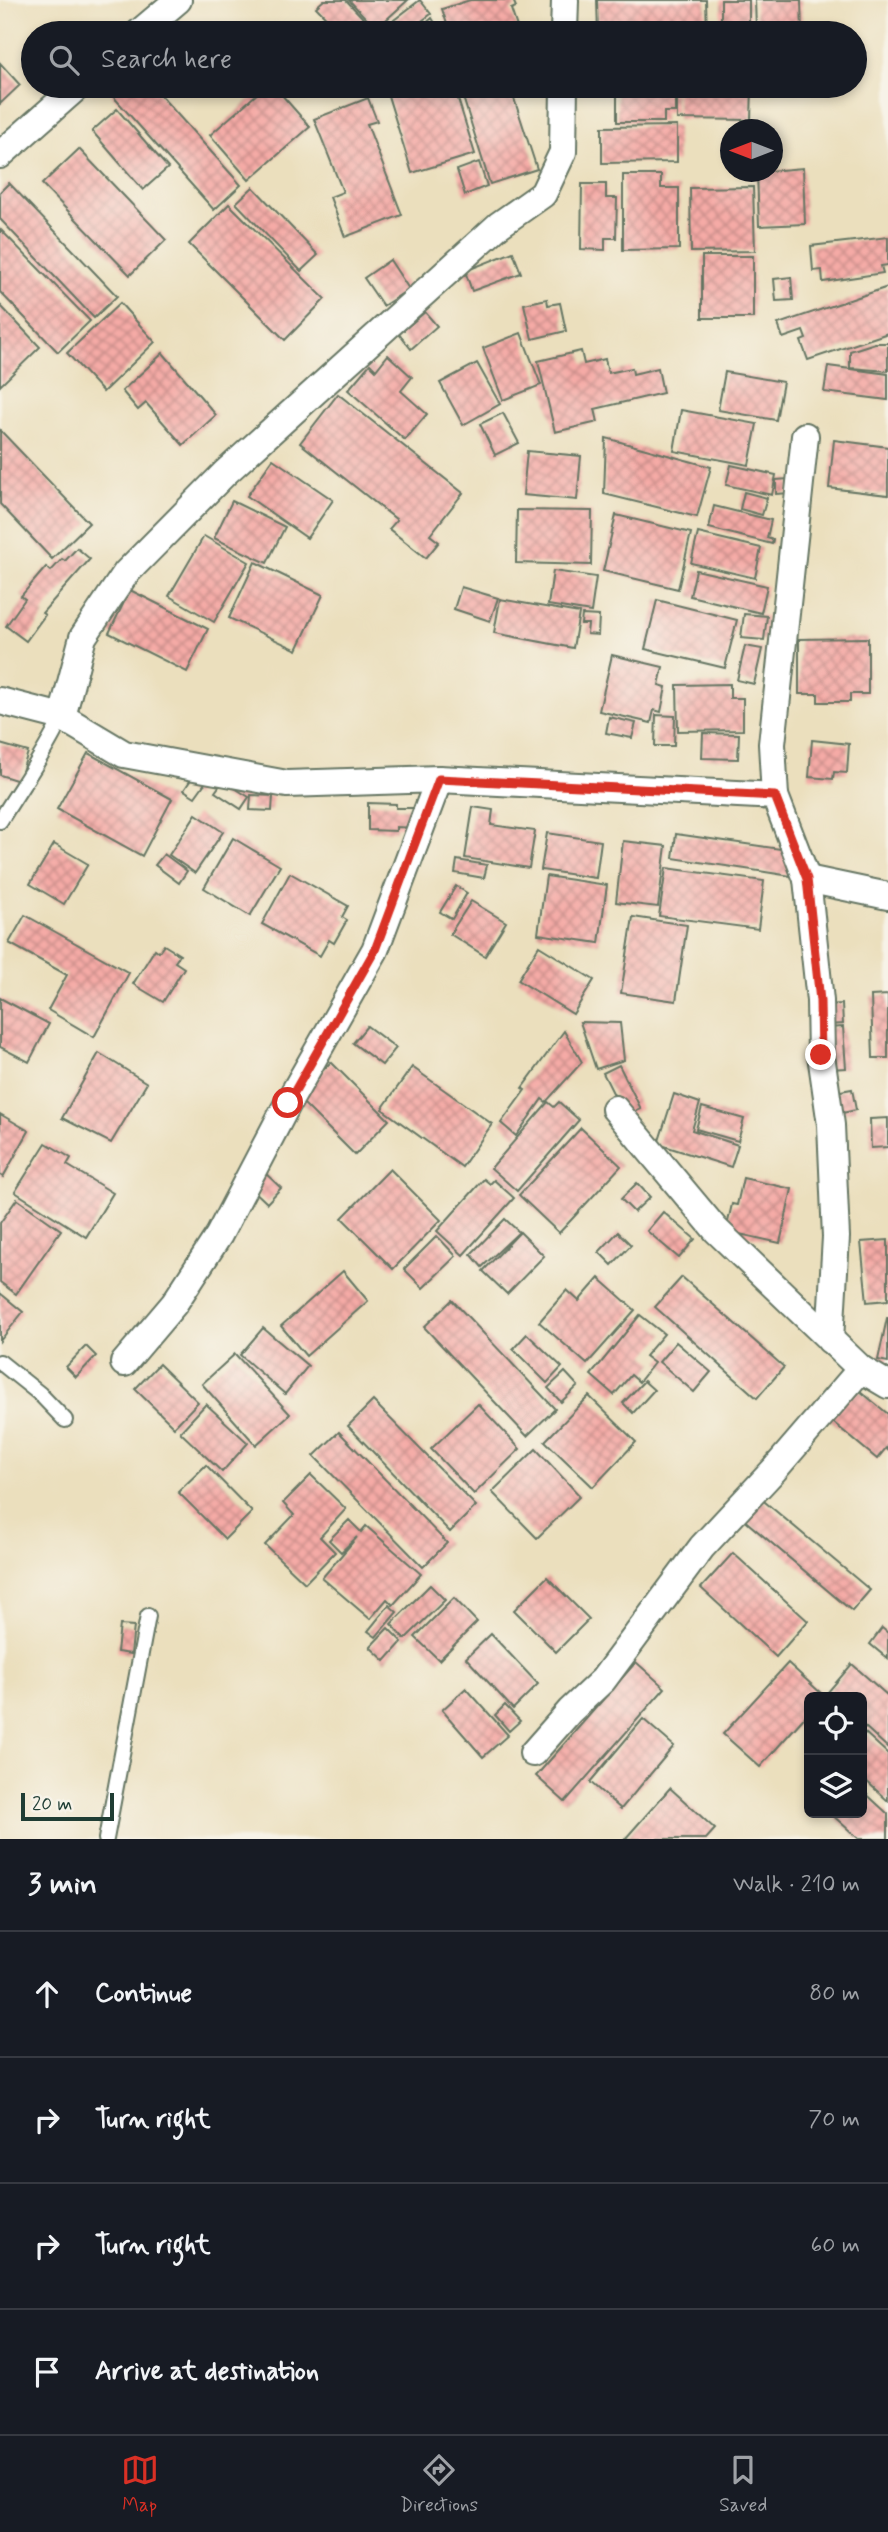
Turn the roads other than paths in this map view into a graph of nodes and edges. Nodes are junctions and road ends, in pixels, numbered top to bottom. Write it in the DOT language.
graph roads {
  1 [pos="178,0"];
  2 [pos="565,0"];
  3 [pos="153,21"];
  4 [pos="565,21"];
  5 [pos="64,98"];
  6 [pos="564,98"];
  7 [pos="0,155"];
  8 [pos="805,436"];
  9 [pos="0,701"];
  10 [pos="62,717"];
  11 [pos="439,779"];
  12 [pos="775,796"];
  13 [pos="0,821"];
  14 [pos="807,879"];
  15 [pos="888,896"];
  16 [pos="615,1109"];
  17 [pos="830,1340"];
  18 [pos="0,1362"];
  19 [pos="124,1363"];
  20 [pos="861,1369"];
  21 [pos="888,1385"];
  22 [pos="65,1420"];
  23 [pos="148,1616"];
  24 [pos="533,1753"];
  25 [pos="106,1839"];
  1 -- 3 [label="street"];
  2 -- 4 [label="street"];
  5 -- 7 [label="street"];
  6 -- 10 [label="street"];
  8 -- 12 [label="street"];
  9 -- 10 [label="street"];
  10 -- 11 [label="street"];
  10 -- 13 [label="lane"];
  11 -- 12 [label="street"];
  11 -- 19 [label="street"];
  12 -- 14 [label="street"];
  14 -- 15 [label="street"];
  14 -- 17 [label="street"];
  16 -- 17 [label="street"];
  17 -- 20 [label="street"];
  18 -- 22 [label="lane"];
  20 -- 21 [label="street"];
  20 -- 24 [label="street"];
  23 -- 25 [label="lane"];
}
